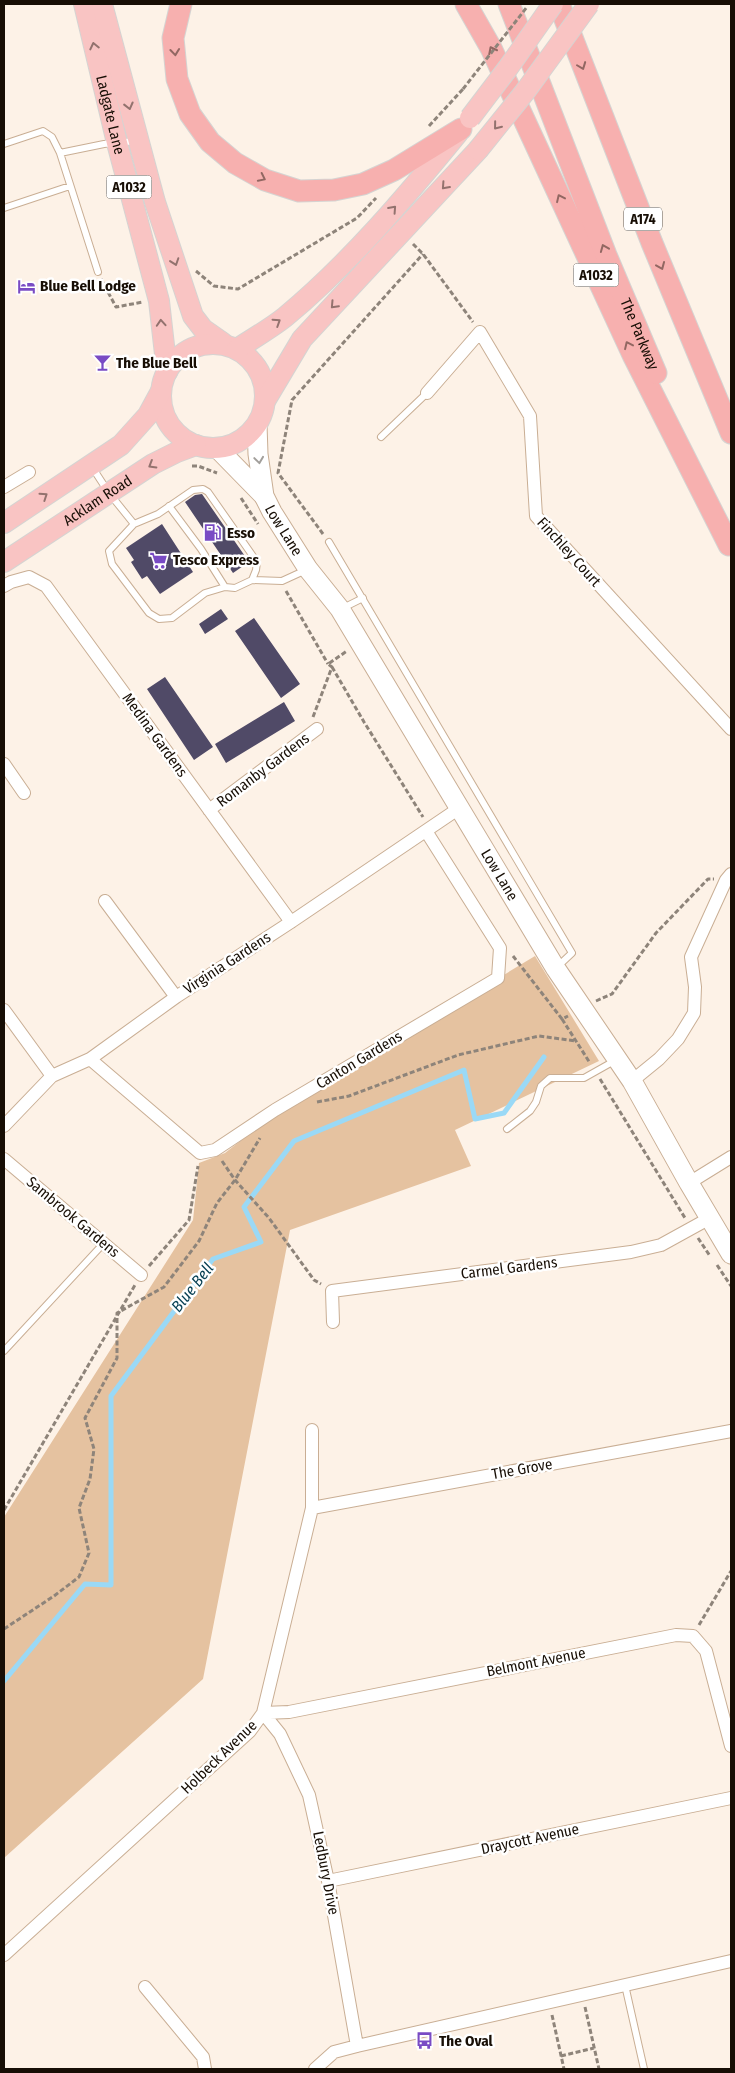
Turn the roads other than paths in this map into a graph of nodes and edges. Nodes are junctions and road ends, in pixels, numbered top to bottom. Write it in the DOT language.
graph roads {
  1 [pos="84,4"];
  2 [pos="102,4"];
  3 [pos="180,4"];
  4 [pos="466,4"];
  5 [pos="509,4"];
  6 [pos="553,4"];
  7 [pos="558,4"];
  8 [pos="589,4"];
  9 [pos="465,124"];
  10 [pos="137,141"];
  11 [pos="117,142"];
  12 [pos="4,144"];
  13 [pos="60,154"];
  14 [pos="70,186"];
  15 [pos="4,208"];
  16 [pos="98,272"];
  17 [pos="230,346"];
  18 [pos="166,372"];
  19 [pos="161,391"];
  20 [pos="426,393"];
  21 [pos="265,401"];
  22 [pos="257,424"];
  23 [pos="731,433"];
  24 [pos="381,437"];
  25 [pos="196,445"];
  26 [pos="217,448"];
  27 [pos="90,465"];
  28 [pos="29,472"];
  29 [pos="6,482"];
  30 [pos="108,493"];
  31 [pos="264,496"];
  32 [pos="169,506"];
  33 [pos="4,523"];
  34 [pos="134,524"];
  35 [pos="329,542"];
  36 [pos="730,548"];
  37 [pos="4,562"];
  38 [pos="308,569"];
  39 [pos="252,580"];
  40 [pos="4,586"];
  41 [pos="225,587"];
  42 [pos="363,598"];
  43 [pos="340,609"];
  44 [pos="317,729"];
  45 [pos="731,729"];
  46 [pos="4,764"];
  47 [pos="24,793"];
  48 [pos="458,809"];
  49 [pos="209,810"];
  50 [pos="428,829"];
  51 [pos="729,877"];
  52 [pos="105,901"];
  53 [pos="292,922"];
  54 [pos="556,969"];
  55 [pos="176,997"];
  56 [pos="4,1010"];
  57 [pos="90,1058"];
  58 [pos="617,1059"];
  59 [pos="52,1076"];
  60 [pos="632,1081"];
  61 [pos="4,1126"];
  62 [pos="507,1129"];
  63 [pos="731,1157"];
  64 [pos="4,1159"];
  65 [pos="689,1183"];
  66 [pos="710,1218"];
  67 [pos="104,1243"];
  68 [pos="724,1259"];
  69 [pos="141,1274"];
  70 [pos="333,1322"];
  71 [pos="4,1351"];
  72 [pos="312,1430"];
  73 [pos="731,1431"];
  74 [pos="312,1508"];
  75 [pos="263,1713"];
  76 [pos="731,1746"];
  77 [pos="731,1798"];
  78 [pos="328,1881"];
  79 [pos="4,1955"];
  80 [pos="731,1961"];
  81 [pos="624,1985"];
  82 [pos="145,1987"];
  83 [pos="357,2046"];
  84 [pos="205,2069"];
  85 [pos="315,2069"];
  86 [pos="644,2069"];
  11 -- 1 [label="main road, Ladgate Lane / A1032, one-way"];
  2 -- 10 [label="main road, Ladgate Lane / A1032, one-way"];
  3 -- 9 [label="highway, A1032, one-way"];
  36 -- 4 [label="highway, A1032, one-way"];
  36 -- 5 [label="highway, The Parkway, one-way"];
  6 -- 9 [label="main road, A1032, bridge"];
  7 -- 23 [label="highway, A174, one-way"];
  8 -- 21 [label="main road, A1032, one-way, bridge"];
  17 -- 9 [label="main road, A1032, one-way"];
  10 -- 11 [label="lane"];
  10 -- 17 [label="main road, Ladgate Lane / A1032, one-way"];
  11 -- 13 [label="lane"];
  18 -- 11 [label="main road, Ladgate Lane / A1032, one-way"];
  12 -- 13 [label="lane"];
  13 -- 14 [label="lane"];
  14 -- 15 [label="lane"];
  14 -- 16 [label="lane"];
  17 -- 18 [label="main road, A1032"];
  17 -- 21 [label="main road, A1032"];
  18 -- 19 [label="main road, A1032"];
  19 -- 25 [label="main road, A1032"];
  19 -- 27 [label="main road, A1032"];
  20 -- 24 [label="lane"];
  20 -- 45 [label="street, Finchley Court"];
  21 -- 22 [label="main road, A1032"];
  22 -- 26 [label="main road, A1032"];
  22 -- 31 [label="main road, Low Lane, one-way"];
  25 -- 26 [label="main road, A1032"];
  25 -- 30 [label="main road, Acklam Road / A1032, one-way"];
  26 -- 31 [label="main road, Low Lane"];
  27 -- 30 [label="lane"];
  33 -- 27 [label="main road, A1032, one-way"];
  28 -- 29 [label="street"];
  30 -- 34 [label="lane"];
  30 -- 37 [label="main road, Acklam Road / A1032"];
  31 -- 38 [label="main road, Low Lane"];
  32 -- 34 [label="lane"];
  32 -- 39 [label="lane"];
  32 -- 41 [label="lane"];
  34 -- 41 [label="lane"];
  35 -- 42 [label="lane"];
  38 -- 39 [label="lane"];
  38 -- 43 [label="main road, Low Lane"];
  39 -- 41 [label="lane"];
  40 -- 49 [label="street, Medina Gardens"];
  42 -- 43 [label="lane"];
  42 -- 54 [label="lane"];
  43 -- 48 [label="main road, Low Lane"];
  44 -- 49 [label="street, Romanby Gardens"];
  46 -- 47 [label="street"];
  48 -- 50 [label="street, Virginia Gardens"];
  48 -- 54 [label="main road, Low Lane"];
  49 -- 53 [label="street, Medina Gardens"];
  50 -- 53 [label="street, Virginia Gardens"];
  50 -- 57 [label="street, Canton Gardens"];
  51 -- 60 [label="street"];
  52 -- 55 [label="street"];
  53 -- 55 [label="street, Virginia Gardens"];
  54 -- 58 [label="main road, Low Lane"];
  55 -- 57 [label="street, Virginia Gardens"];
  56 -- 59 [label="street"];
  57 -- 59 [label="street, Virginia Gardens"];
  58 -- 60 [label="main road, Low Lane"];
  58 -- 62 [label="lane"];
  59 -- 61 [label="street, Virginia Gardens"];
  60 -- 65 [label="main road, Low Lane"];
  63 -- 65 [label="street"];
  64 -- 67 [label="street, Sambrook Gardens"];
  65 -- 66 [label="main road, Low Lane"];
  66 -- 68 [label="main road, Low Lane"];
  66 -- 70 [label="street, Carmel Gardens"];
  67 -- 69 [label="street, Sambrook Gardens"];
  67 -- 71 [label="lane"];
  72 -- 74 [label="street, Holbeck Avenue"];
  73 -- 74 [label="street, The Grove"];
  74 -- 75 [label="street, Holbeck Avenue"];
  75 -- 76 [label="street, Belmont Avenue"];
  75 -- 78 [label="street, Ledbury Drive"];
  75 -- 79 [label="street, Holbeck Avenue"];
  77 -- 78 [label="street, Draycott Avenue"];
  78 -- 83 [label="street, Ledbury Drive"];
  80 -- 81 [label="street"];
  81 -- 83 [label="street"];
  81 -- 86 [label="lane"];
  82 -- 84 [label="street"];
  83 -- 85 [label="street"];
}
